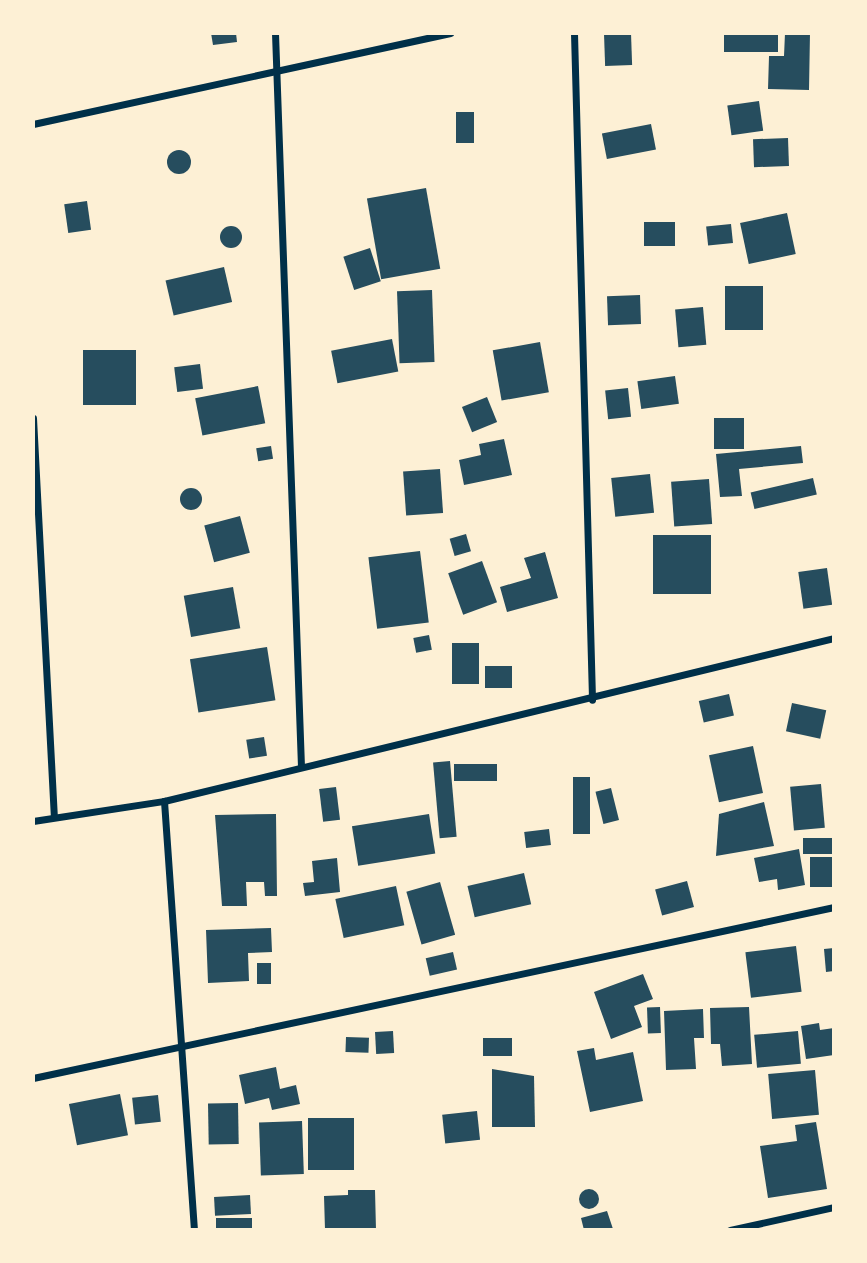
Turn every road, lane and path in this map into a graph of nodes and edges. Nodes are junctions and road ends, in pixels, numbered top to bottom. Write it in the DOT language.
graph roads {
  1 [pos="275,33"];
  2 [pos="450,33"];
  3 [pos="574,33"];
  4 [pos="277,69"];
  5 [pos="33,124"];
  6 [pos="33,418"];
  7 [pos="834,638"];
  8 [pos="592,700"];
  9 [pos="302,767"];
  10 [pos="164,801"];
  11 [pos="54,816"];
  12 [pos="33,821"];
  13 [pos="834,908"];
  14 [pos="184,1048"];
  15 [pos="33,1078"];
  16 [pos="834,1207"];
  17 [pos="194,1230"];
  18 [pos="730,1230"];
  1 -- 4 [label="street"];
  2 -- 4 [label="street"];
  3 -- 8 [label="street"];
  4 -- 5 [label="street"];
  4 -- 9 [label="street"];
  6 -- 11 [label="street"];
  7 -- 8 [label="street"];
  8 -- 9 [label="street"];
  9 -- 10 [label="street"];
  10 -- 11 [label="street"];
  10 -- 14 [label="street"];
  11 -- 12 [label="street"];
  13 -- 14 [label="street"];
  14 -- 15 [label="street"];
  14 -- 17 [label="street"];
  16 -- 18 [label="street"];
}
